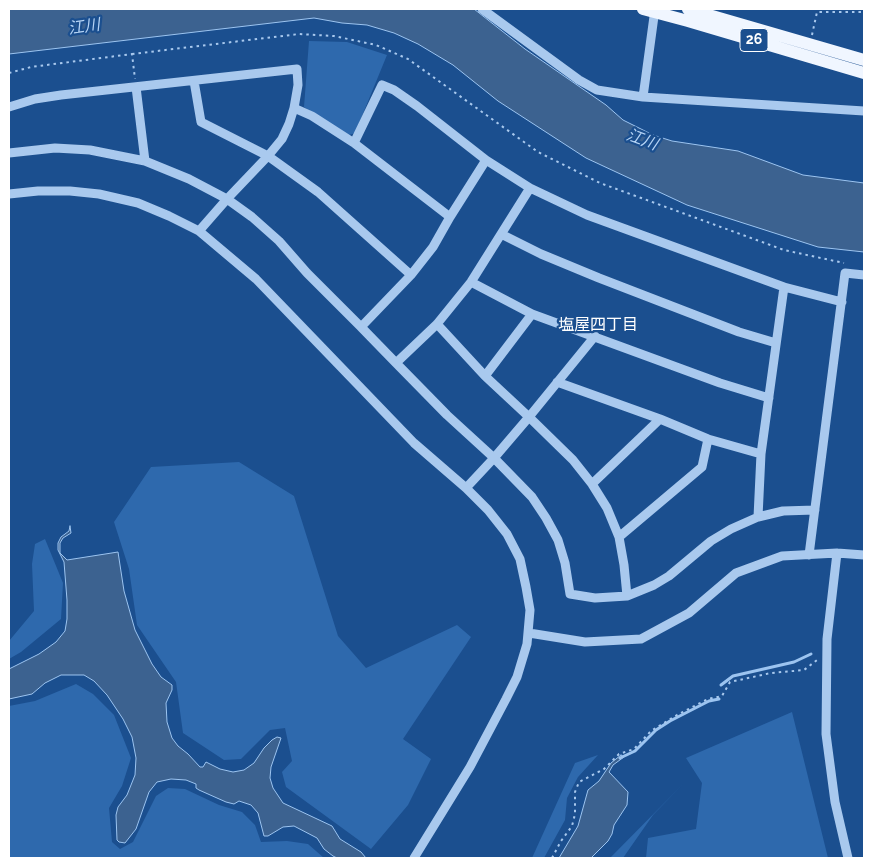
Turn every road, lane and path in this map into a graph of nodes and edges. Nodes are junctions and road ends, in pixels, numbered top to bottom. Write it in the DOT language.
graph roads {
  1 [pos="482,9"];
  2 [pos="688,9"];
  3 [pos="651,10"];
  4 [pos="864,12"];
  5 [pos="810,44"];
  6 [pos="132,54"];
  7 [pos="864,60"];
  8 [pos="864,72"];
  9 [pos="9,73"];
  10 [pos="194,81"];
  11 [pos="136,87"];
  12 [pos="643,96"];
  13 [pos="9,107"];
  14 [pos="294,108"];
  15 [pos="864,111"];
  16 [pos="354,143"];
  17 [pos="9,153"];
  18 [pos="268,156"];
  19 [pos="486,160"];
  20 [pos="145,161"];
  21 [pos="530,188"];
  22 [pos="9,194"];
  23 [pos="227,199"];
  24 [pos="450,217"];
  25 [pos="199,231"];
  26 [pos="500,234"];
  27 [pos="851,264"];
  28 [pos="411,275"];
  29 [pos="864,275"];
  30 [pos="471,282"];
  31 [pos="784,287"];
  32 [pos="842,302"];
  33 [pos="532,314"];
  34 [pos="438,324"];
  35 [pos="361,327"];
  36 [pos="595,336"];
  37 [pos="776,343"];
  38 [pos="396,363"];
  39 [pos="485,376"];
  40 [pos="558,382"];
  41 [pos="769,398"];
  42 [pos="529,417"];
  43 [pos="660,419"];
  44 [pos="708,438"];
  45 [pos="761,454"];
  46 [pos="494,458"];
  47 [pos="592,484"];
  48 [pos="466,488"];
  49 [pos="815,510"];
  50 [pos="758,517"];
  51 [pos="619,537"];
  52 [pos="837,554"];
  53 [pos="809,555"];
  54 [pos="864,555"];
  55 [pos="626,596"];
  56 [pos="529,633"];
  57 [pos="826,653"];
  58 [pos="414,858"];
  59 [pos="552,858"];
  60 [pos="848,858"];
  1 -- 12 [label="street"];
  2 -- 5 [label="main road, 26"];
  3 -- 8 [label="main road, 26"];
  3 -- 12 [label="street"];
  4 -- 5 [label="path"];
  5 -- 7 [label="main road, 26"];
  6 -- 9 [label="path"];
  6 -- 11 [label="path"];
  6 -- 27 [label="path"];
  10 -- 11 [label="street"];
  10 -- 14 [label="street"];
  10 -- 18 [label="street"];
  11 -- 13 [label="street"];
  11 -- 20 [label="street"];
  12 -- 15 [label="street"];
  14 -- 16 [label="street"];
  14 -- 18 [label="street"];
  16 -- 19 [label="street"];
  16 -- 24 [label="street"];
  17 -- 20 [label="street"];
  18 -- 23 [label="street"];
  18 -- 28 [label="street"];
  19 -- 21 [label="street"];
  19 -- 24 [label="street"];
  20 -- 23 [label="street"];
  21 -- 26 [label="street"];
  21 -- 31 [label="street"];
  22 -- 25 [label="street"];
  23 -- 25 [label="street"];
  23 -- 35 [label="street"];
  24 -- 28 [label="street"];
  25 -- 48 [label="street"];
  26 -- 30 [label="street"];
  26 -- 37 [label="street"];
  28 -- 35 [label="street"];
  29 -- 32 [label="street"];
  30 -- 33 [label="street"];
  30 -- 34 [label="street"];
  31 -- 32 [label="street"];
  31 -- 37 [label="street"];
  32 -- 49 [label="street"];
  33 -- 36 [label="street"];
  33 -- 39 [label="street"];
  34 -- 38 [label="street"];
  34 -- 39 [label="street"];
  35 -- 38 [label="street"];
  36 -- 40 [label="street"];
  36 -- 41 [label="street"];
  37 -- 41 [label="street"];
  38 -- 46 [label="street"];
  39 -- 42 [label="street"];
  40 -- 42 [label="street"];
  40 -- 43 [label="street"];
  41 -- 45 [label="street"];
  42 -- 46 [label="street"];
  42 -- 47 [label="street"];
  43 -- 44 [label="street"];
  43 -- 47 [label="street"];
  44 -- 45 [label="street"];
  44 -- 51 [label="street"];
  45 -- 50 [label="street"];
  46 -- 48 [label="street"];
  46 -- 55 [label="street"];
  47 -- 51 [label="street"];
  48 -- 56 [label="street"];
  49 -- 50 [label="street"];
  49 -- 53 [label="street"];
  50 -- 55 [label="street"];
  51 -- 55 [label="street"];
  52 -- 53 [label="street"];
  52 -- 54 [label="street"];
  52 -- 57 [label="street"];
  53 -- 56 [label="street"];
  56 -- 58 [label="street"];
  57 -- 59 [label="path"];
  57 -- 60 [label="street"];
}
